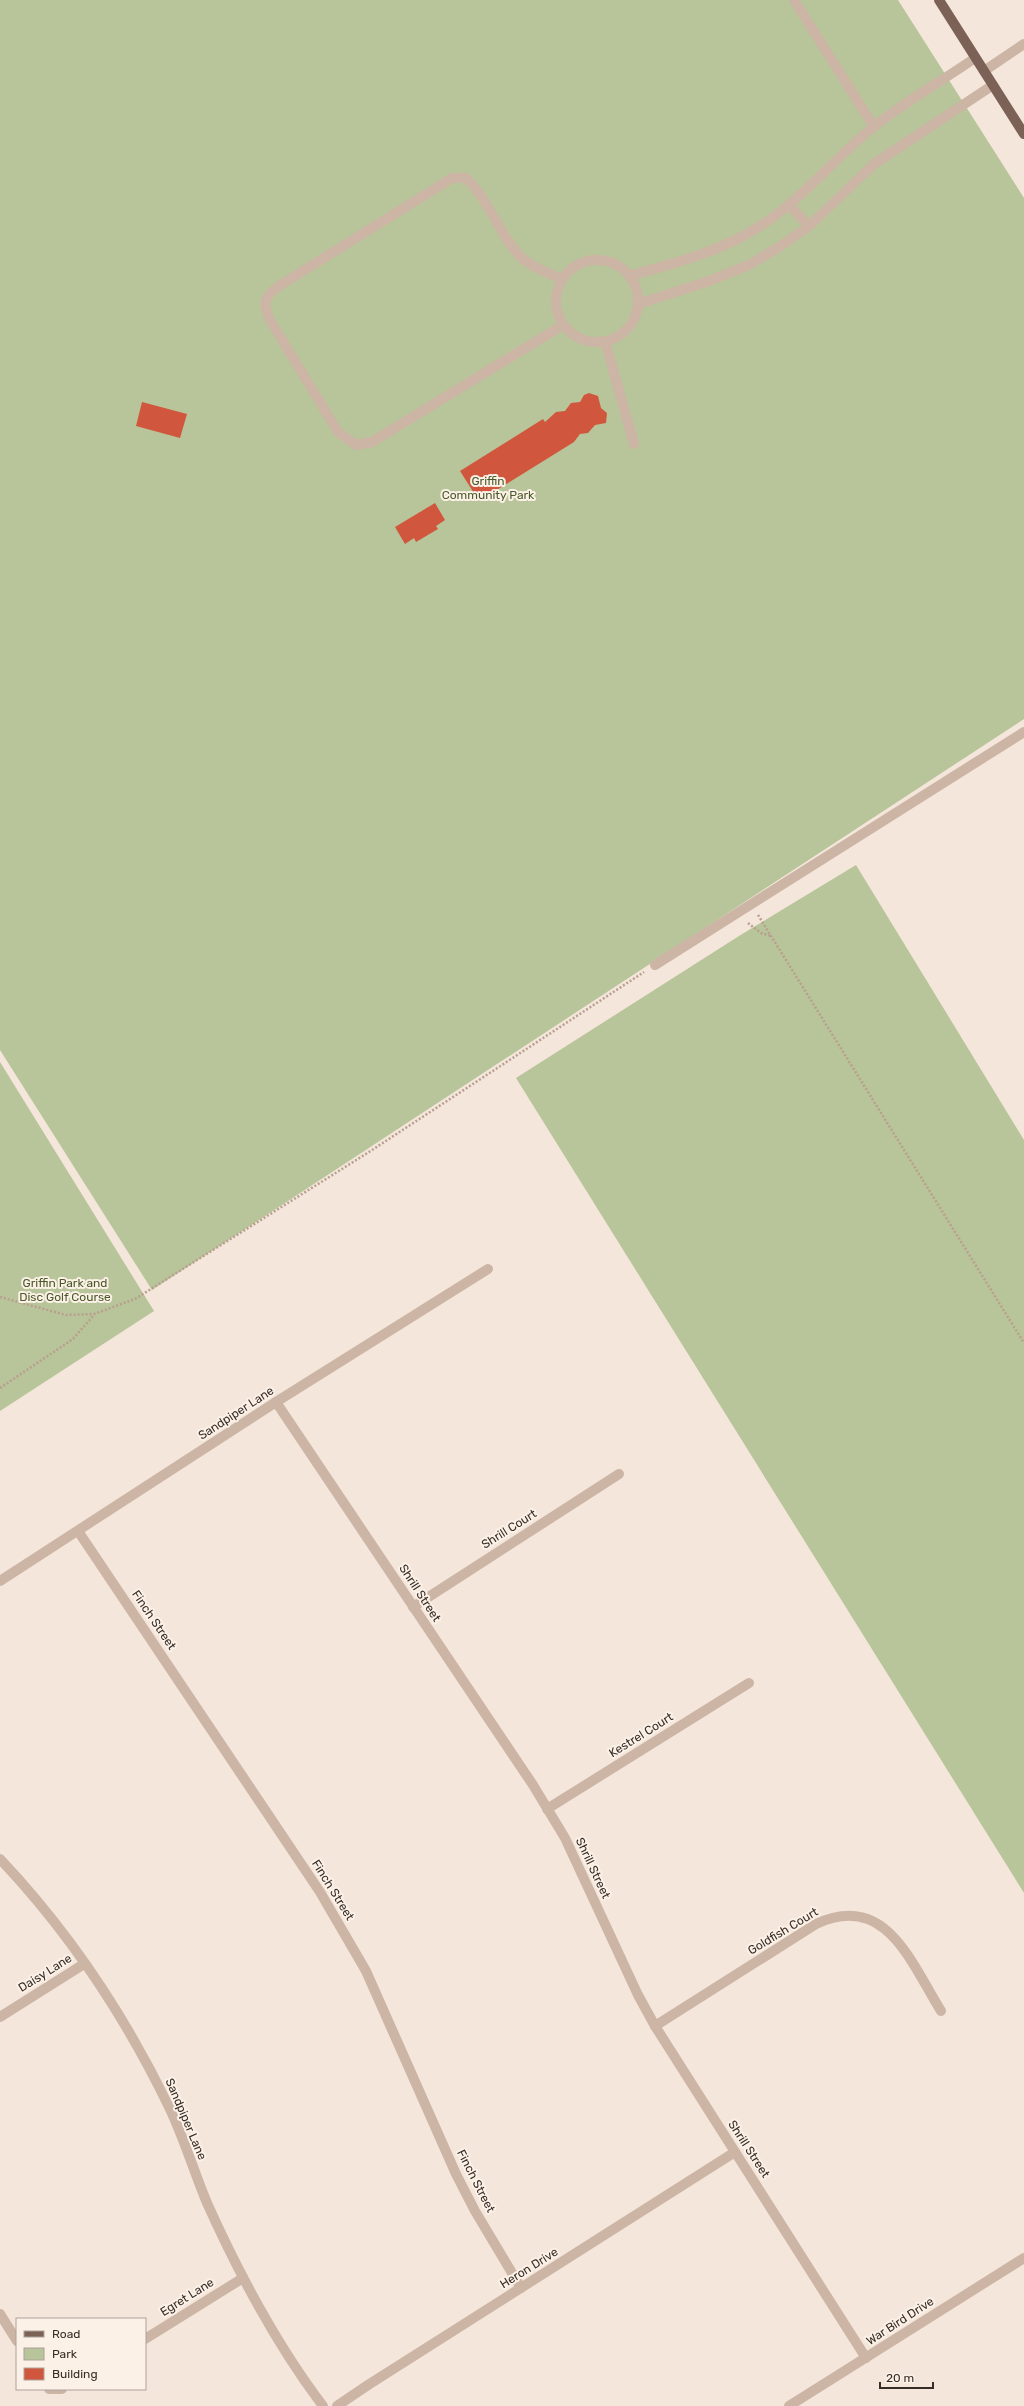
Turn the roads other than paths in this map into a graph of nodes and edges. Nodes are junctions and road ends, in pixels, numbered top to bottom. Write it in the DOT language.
graph roads {
  1 [pos="794,0"];
  2 [pos="939,0"];
  3 [pos="1024,44"];
  4 [pos="975,58"];
  5 [pos="984,71"];
  6 [pos="993,85"];
  7 [pos="874,127"];
  8 [pos="1024,134"];
  9 [pos="789,205"];
  10 [pos="809,226"];
  11 [pos="629,276"];
  12 [pos="562,279"];
  13 [pos="638,304"];
  14 [pos="564,325"];
  15 [pos="605,341"];
  16 [pos="634,444"];
  17 [pos="1024,732"];
  18 [pos="655,965"];
  19 [pos="488,1269"];
  20 [pos="276,1402"];
  21 [pos="619,1474"];
  22 [pos="78,1531"];
  23 [pos="0,1581"];
  24 [pos="413,1607"];
  25 [pos="749,1683"];
  26 [pos="547,1809"];
  27 [pos="0,1859"];
  28 [pos="84,1964"];
  29 [pos="941,2011"];
  30 [pos="0,2017"];
  31 [pos="655,2026"];
  32 [pos="735,2152"];
  33 [pos="1024,2258"];
  34 [pos="243,2278"];
  35 [pos="521,2288"];
  36 [pos="0,2314"];
  37 [pos="146,2338"];
  38 [pos="16,2339"];
  39 [pos="866,2358"];
  40 [pos="323,2406"];
  41 [pos="337,2406"];
  42 [pos="789,2406"];
  1 -- 7 [label="street"];
  2 -- 4 [label="main road"];
  3 -- 5 [label="street"];
  4 -- 5 [label="main road"];
  4 -- 7 [label="street"];
  5 -- 6 [label="main road"];
  6 -- 8 [label="main road"];
  6 -- 10 [label="street"];
  7 -- 9 [label="street"];
  9 -- 10 [label="street"];
  9 -- 11 [label="street"];
  10 -- 13 [label="street"];
  11 -- 12 [label="street"];
  11 -- 13 [label="street"];
  12 -- 14 [label="street"];
  12 -- 14 [label="street"];
  13 -- 15 [label="street"];
  14 -- 15 [label="street"];
  15 -- 16 [label="street"];
  17 -- 18 [label="street"];
  19 -- 20 [label="street, Sandpiper Lane"];
  20 -- 22 [label="street, Sandpiper Lane"];
  20 -- 24 [label="street, Shrill Street"];
  21 -- 24 [label="street, Shrill Court"];
  22 -- 23 [label="street, Sandpiper Lane"];
  22 -- 35 [label="street, Finch Street"];
  24 -- 26 [label="street, Shrill Street"];
  25 -- 26 [label="street, Kestrel Court"];
  26 -- 31 [label="street, Shrill Street"];
  27 -- 28 [label="street, Sandpiper Lane"];
  28 -- 30 [label="street, Daisy Lane"];
  28 -- 34 [label="street, Sandpiper Lane"];
  29 -- 31 [label="street, Goldfish Court"];
  31 -- 32 [label="street, Shrill Street"];
  32 -- 35 [label="street, Heron Drive"];
  32 -- 39 [label="street, Shrill Street"];
  33 -- 39 [label="street, War Bird Drive"];
  34 -- 37 [label="street, Egret Lane"];
  34 -- 40 [label="street, Sandpiper Lane"];
  35 -- 41 [label="street, Heron Drive"];
  36 -- 38 [label="street"];
  39 -- 42 [label="street, War Bird Drive"];
}
